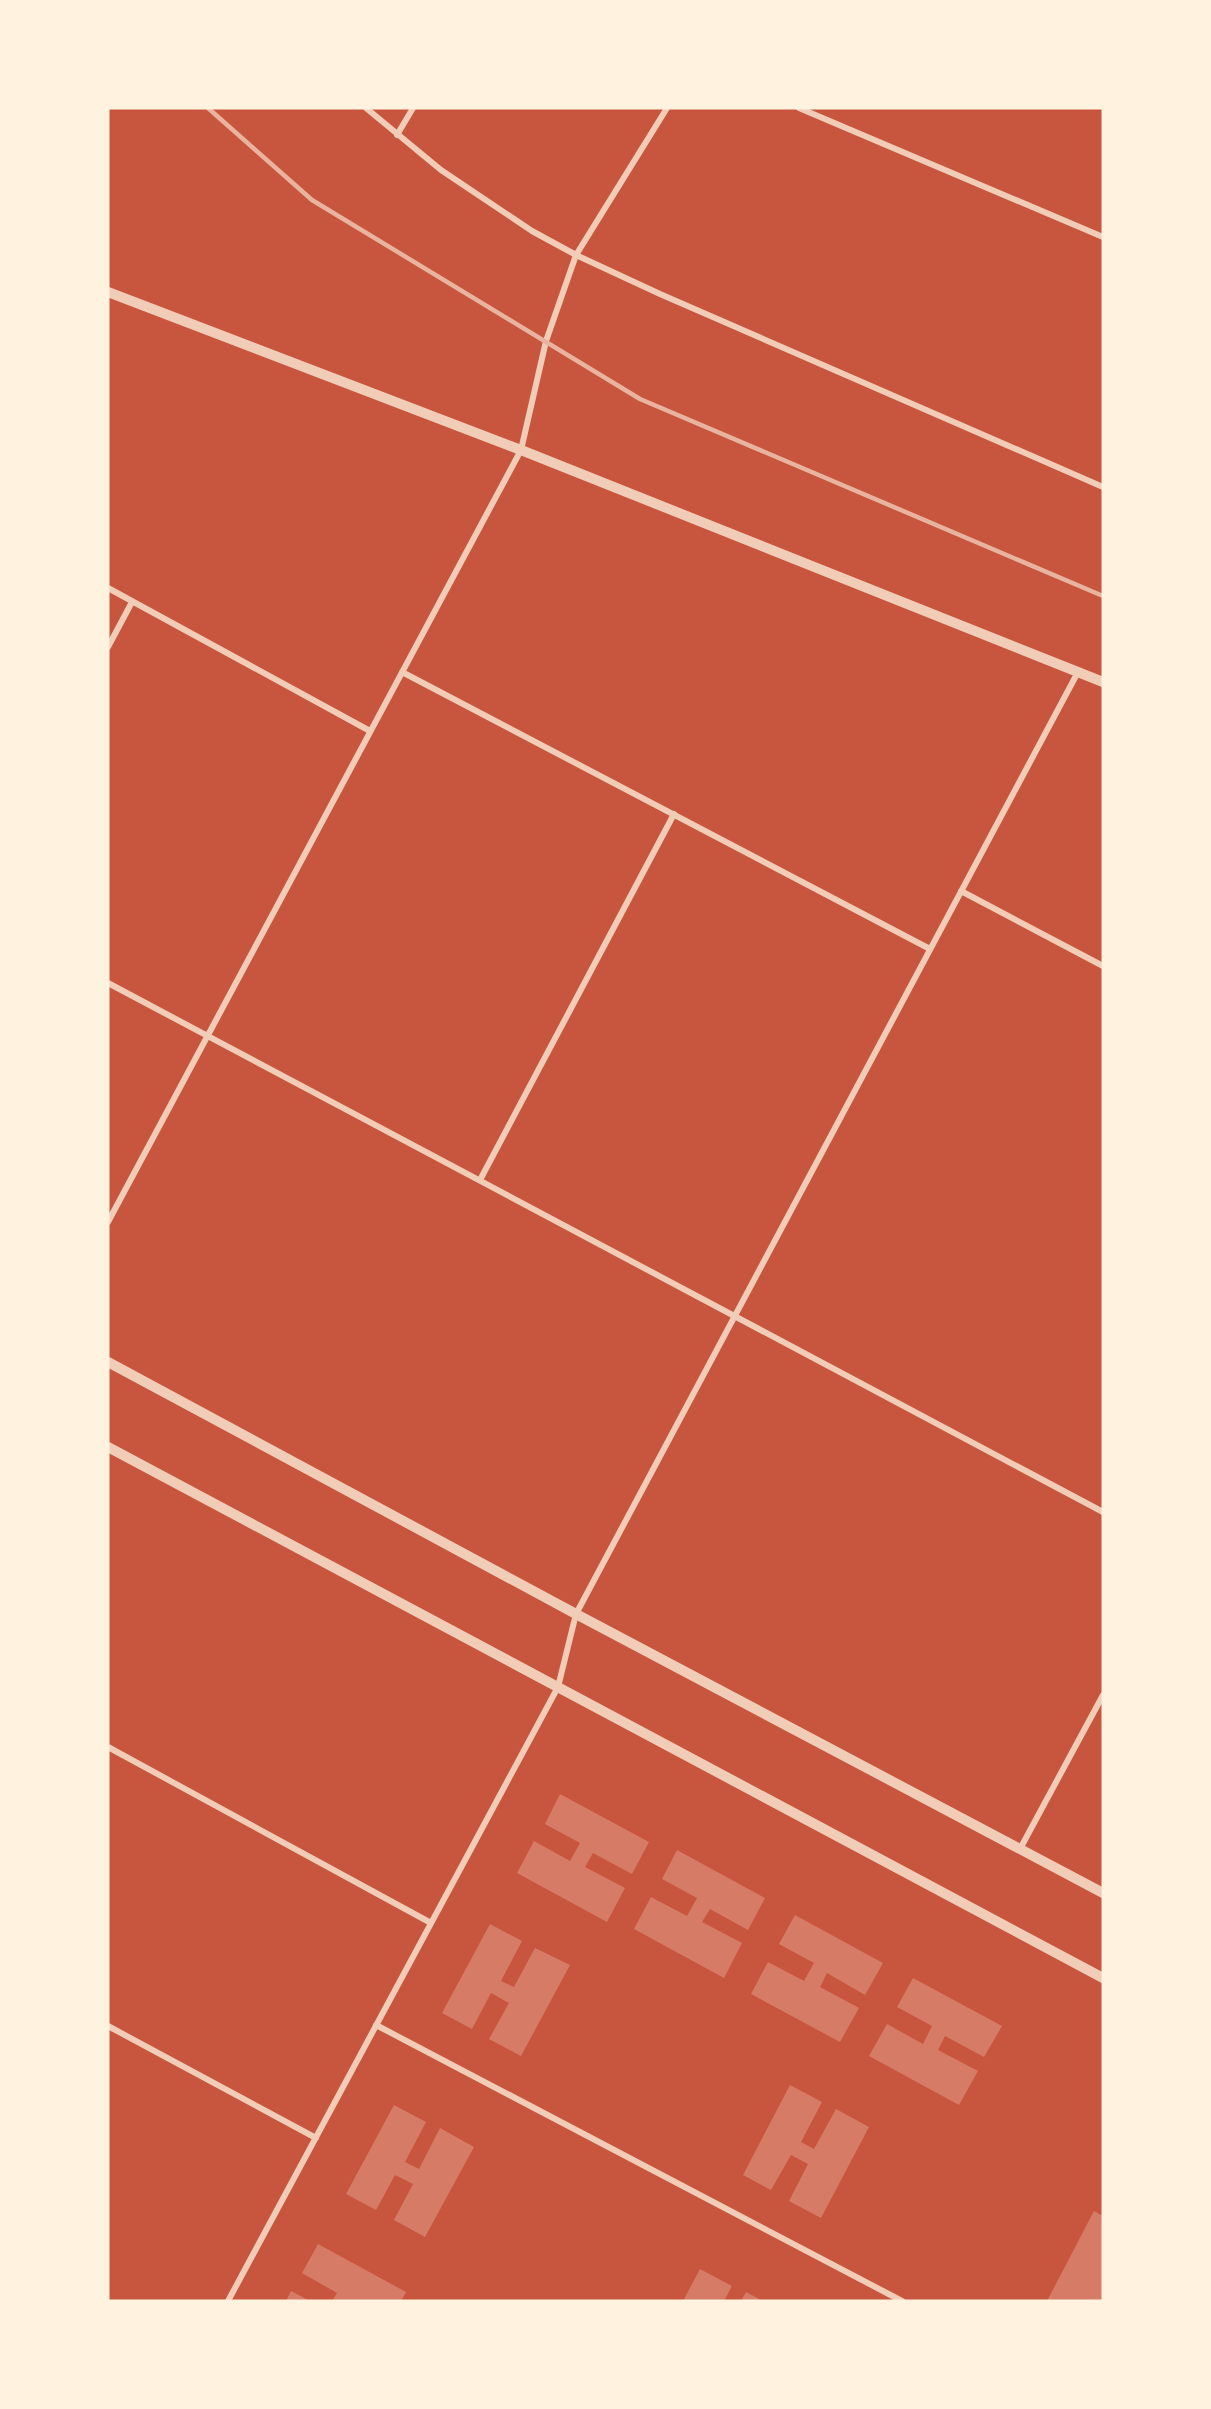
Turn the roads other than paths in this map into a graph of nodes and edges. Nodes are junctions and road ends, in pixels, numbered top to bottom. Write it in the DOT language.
graph roads {
  1 [pos="366,108"];
  2 [pos="413,108"];
  3 [pos="667,108"];
  4 [pos="799,108"];
  5 [pos="397,135"];
  6 [pos="1103,237"];
  7 [pos="576,255"];
  8 [pos="108,292"];
  9 [pos="521,450"];
  10 [pos="1103,487"];
  11 [pos="108,588"];
  12 [pos="132,602"];
  13 [pos="108,647"];
  14 [pos="402,672"];
  15 [pos="1078,672"];
  16 [pos="1103,682"];
  17 [pos="370,731"];
  18 [pos="674,814"];
  19 [pos="961,891"];
  20 [pos="930,949"];
  21 [pos="1103,966"];
  22 [pos="108,983"];
  23 [pos="208,1036"];
  24 [pos="480,1180"];
  25 [pos="108,1222"];
  26 [pos="734,1316"];
  27 [pos="108,1362"];
  28 [pos="108,1447"];
  29 [pos="1103,1512"];
  30 [pos="576,1614"];
  31 [pos="558,1687"];
  32 [pos="1103,1695"];
  33 [pos="108,1747"];
  34 [pos="1020,1849"];
  35 [pos="1103,1893"];
  36 [pos="431,1923"];
  37 [pos="1103,1978"];
  38 [pos="376,2025"];
  39 [pos="108,2026"];
  40 [pos="316,2138"];
  41 [pos="228,2301"];
  42 [pos="902,2301"];
  1 -- 5 [label="street"];
  2 -- 5 [label="street"];
  3 -- 7 [label="street"];
  4 -- 6 [label="street"];
  5 -- 7 [label="street"];
  7 -- 9 [label="street"];
  7 -- 10 [label="street"];
  8 -- 9 [label="street"];
  9 -- 14 [label="street"];
  9 -- 15 [label="street"];
  11 -- 12 [label="street"];
  12 -- 13 [label="street"];
  12 -- 17 [label="street"];
  14 -- 17 [label="street"];
  14 -- 18 [label="street"];
  15 -- 16 [label="street"];
  15 -- 19 [label="street"];
  17 -- 23 [label="street"];
  18 -- 20 [label="street"];
  18 -- 24 [label="street"];
  19 -- 20 [label="street"];
  19 -- 21 [label="street"];
  20 -- 26 [label="street"];
  22 -- 23 [label="street"];
  23 -- 24 [label="street"];
  23 -- 25 [label="street"];
  24 -- 26 [label="street"];
  26 -- 29 [label="street"];
  26 -- 30 [label="street"];
  27 -- 30 [label="street"];
  28 -- 31 [label="street"];
  30 -- 31 [label="street"];
  30 -- 34 [label="street"];
  31 -- 36 [label="street"];
  31 -- 37 [label="street"];
  32 -- 34 [label="street"];
  33 -- 36 [label="street"];
  34 -- 35 [label="street"];
  36 -- 38 [label="street"];
  38 -- 40 [label="street"];
  38 -- 42 [label="street"];
  39 -- 40 [label="street"];
  40 -- 41 [label="street"];
}
